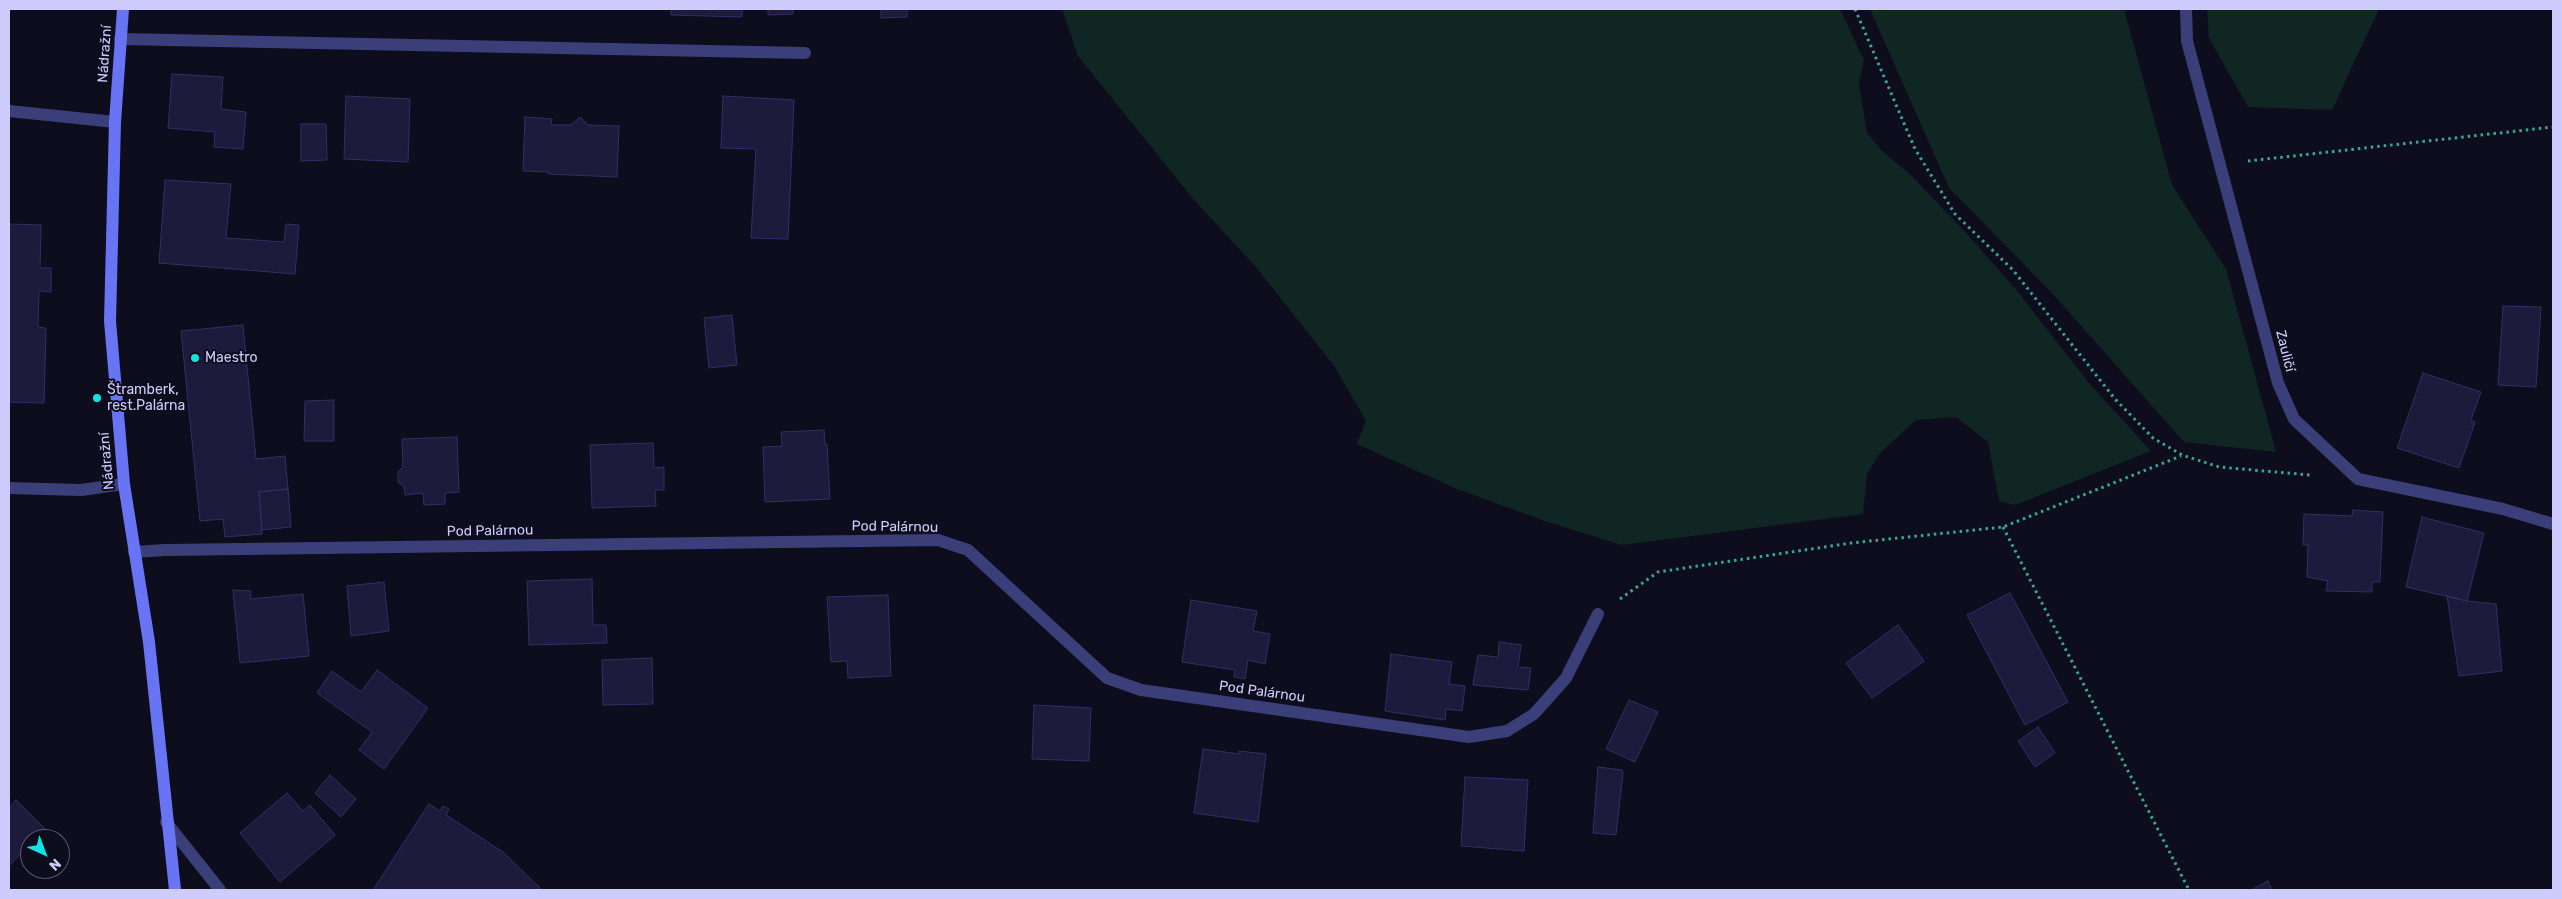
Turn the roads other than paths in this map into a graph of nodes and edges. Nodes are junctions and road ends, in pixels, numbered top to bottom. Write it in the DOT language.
graph roads {
  1 [pos="123,9"];
  2 [pos="2186,9"];
  3 [pos="120,39"];
  4 [pos="805,53"];
  5 [pos="9,111"];
  6 [pos="115,122"];
  7 [pos="124,484"];
  8 [pos="9,488"];
  9 [pos="2553,524"];
  10 [pos="134,552"];
  11 [pos="1598,614"];
  12 [pos="166,822"];
  13 [pos="175,890"];
  14 [pos="220,890"];
  1 -- 3 [label="main road, Nádražní"];
  2 -- 9 [label="street, Zauličí"];
  3 -- 4 [label="street"];
  3 -- 6 [label="main road, Nádražní"];
  5 -- 6 [label="street"];
  6 -- 7 [label="main road, Nádražní"];
  7 -- 8 [label="street"];
  7 -- 10 [label="main road, Nádražní"];
  10 -- 11 [label="street, Pod Palárnou"];
  10 -- 12 [label="main road, Nádražní"];
  12 -- 13 [label="main road, Nádražní"];
  12 -- 14 [label="street"];
}
